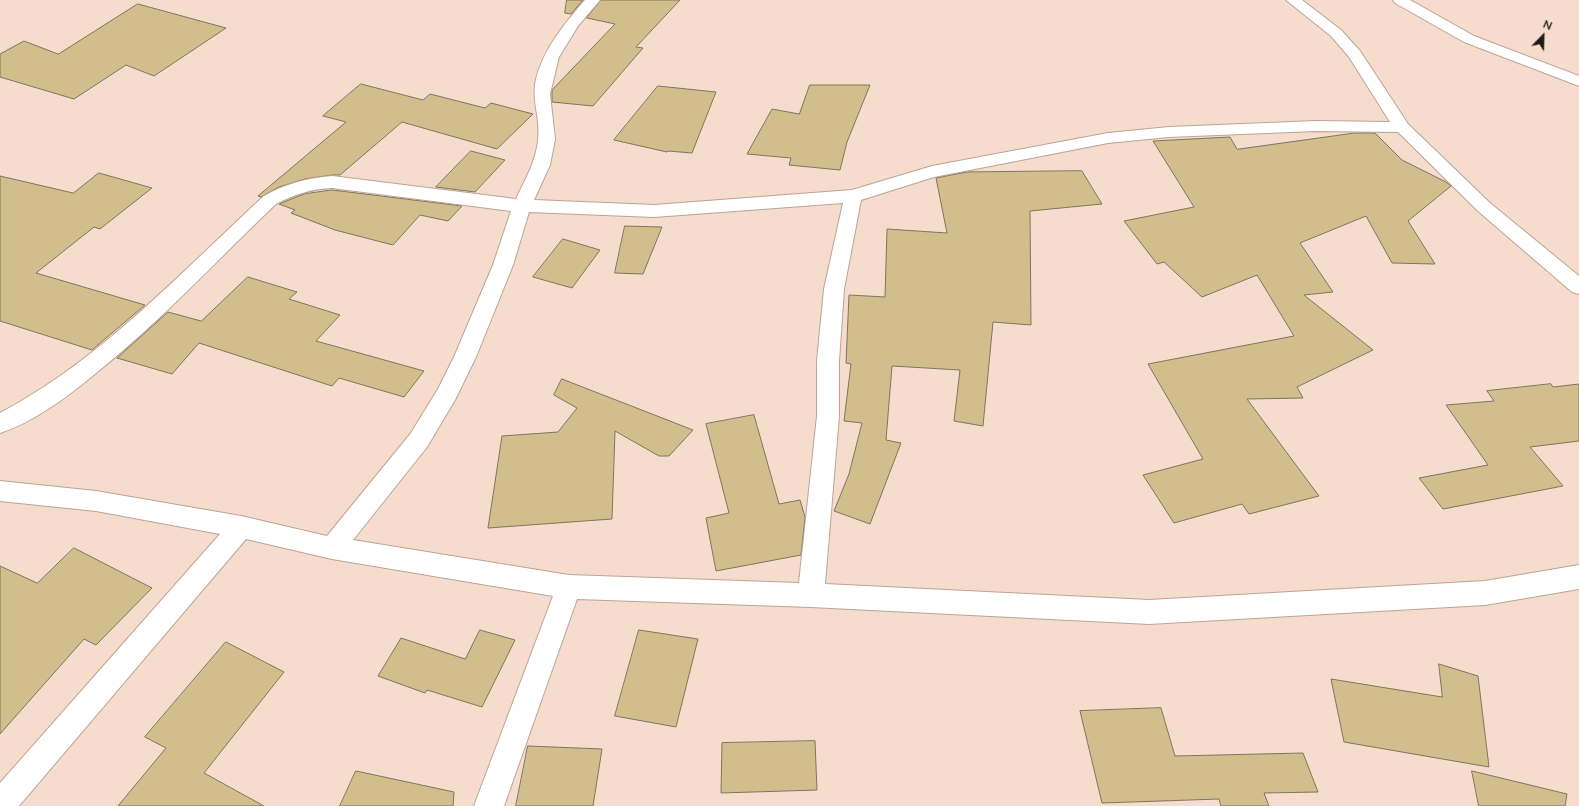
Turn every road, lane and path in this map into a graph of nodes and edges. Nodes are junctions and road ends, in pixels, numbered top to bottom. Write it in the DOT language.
graph roads {
  1 [pos="592,0"];
  2 [pos="1293,0"];
  3 [pos="1400,0"];
  4 [pos="1579,81"];
  5 [pos="1402,127"];
  6 [pos="853,196"];
  7 [pos="522,206"];
  8 [pos="1579,287"];
  9 [pos="0,424"];
  10 [pos="0,492"];
  11 [pos="240,527"];
  12 [pos="332,548"];
  13 [pos="1579,577"];
  14 [pos="569,587"];
  15 [pos="811,595"];
  16 [pos="0,804"];
  17 [pos="490,806"];
  1 -- 7 [label="street"];
  2 -- 5 [label="street"];
  3 -- 4 [label="street"];
  5 -- 6 [label="street"];
  5 -- 8 [label="street"];
  6 -- 7 [label="street"];
  6 -- 15 [label="street"];
  7 -- 9 [label="street"];
  7 -- 12 [label="street"];
  10 -- 11 [label="street"];
  11 -- 12 [label="street"];
  11 -- 16 [label="street"];
  12 -- 14 [label="street"];
  13 -- 15 [label="street"];
  14 -- 15 [label="street"];
  14 -- 17 [label="street"];
}
